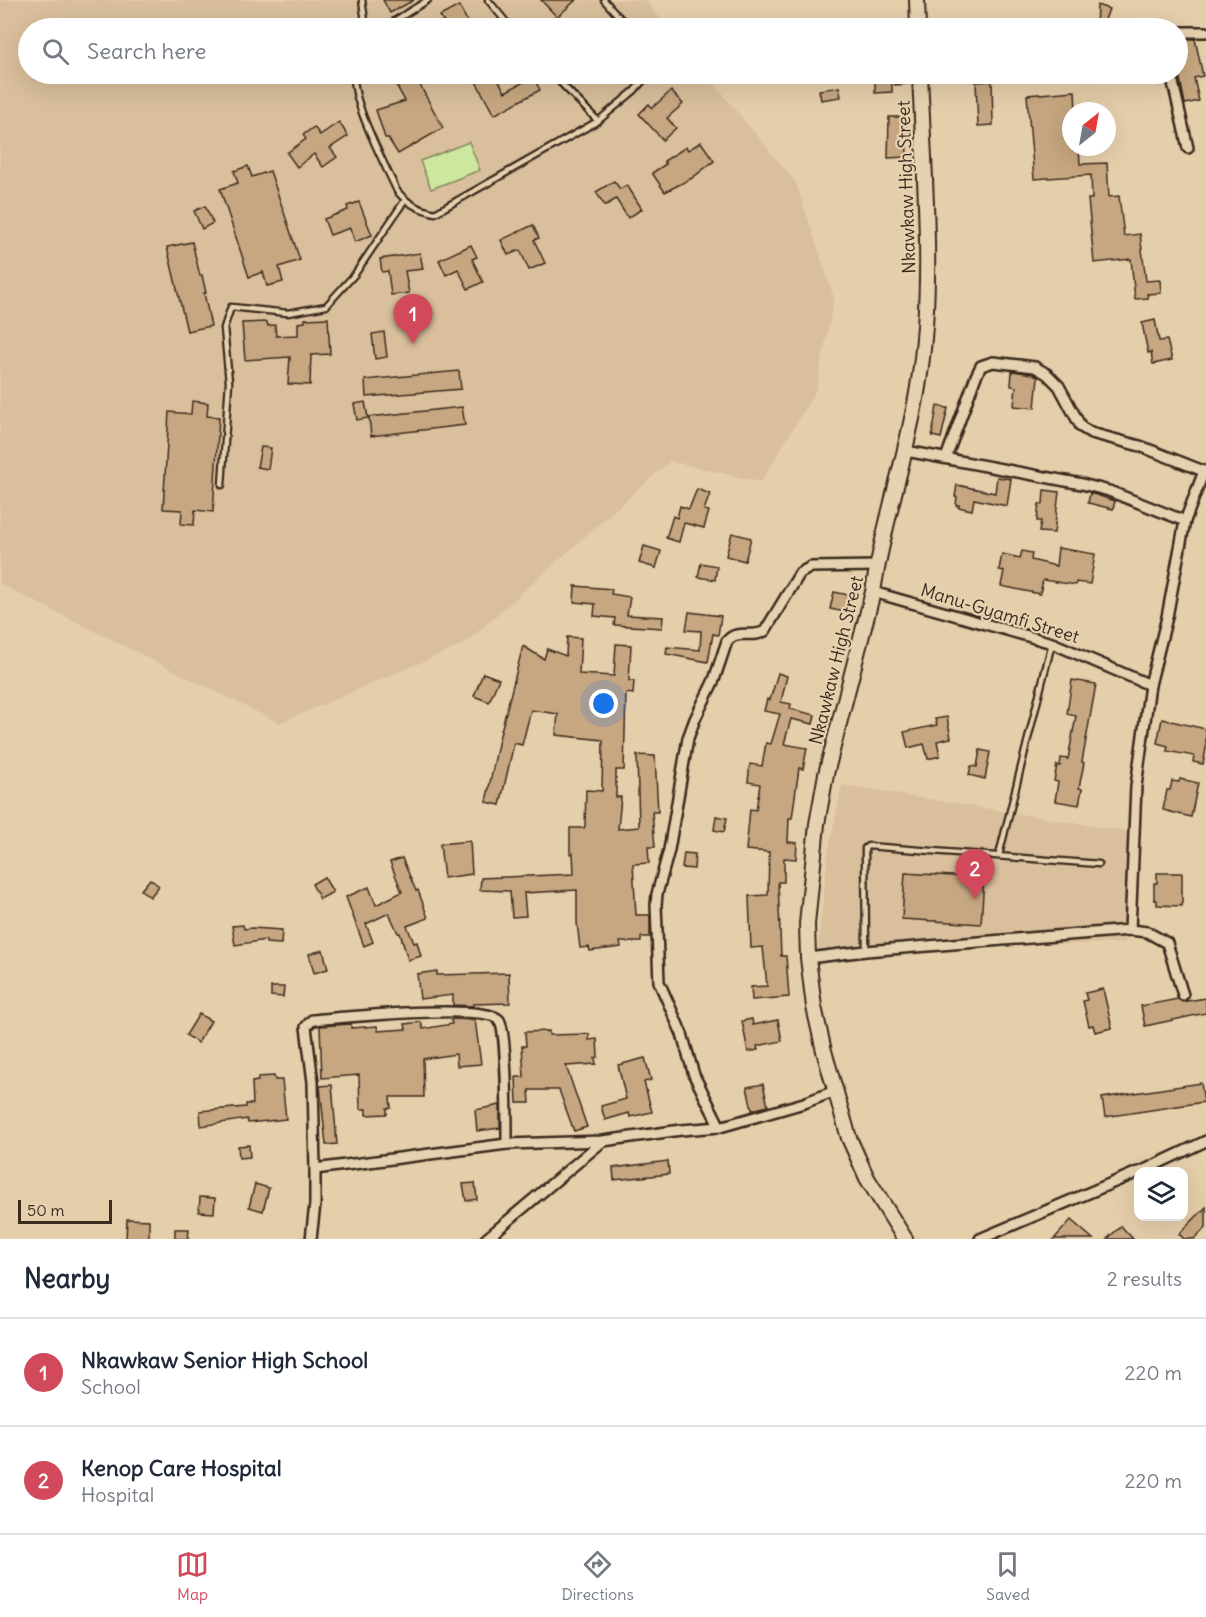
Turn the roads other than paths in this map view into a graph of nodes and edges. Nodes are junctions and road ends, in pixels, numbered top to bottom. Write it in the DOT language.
graph roads {
  1 [pos="362,0"];
  2 [pos="428,0"];
  3 [pos="488,0"];
  4 [pos="604,0"];
  5 [pos="916,0"];
  6 [pos="365,18"];
  7 [pos="399,18"];
  8 [pos="503,18"];
  9 [pos="620,18"];
  10 [pos="917,18"];
  11 [pos="1188,32"];
  12 [pos="1206,32"];
  13 [pos="355,84"];
  14 [pos="562,84"];
  15 [pos="640,84"];
  16 [pos="921,84"];
  17 [pos="1174,84"];
  18 [pos="598,121"];
  19 [pos="1188,148"];
  20 [pos="405,201"];
  21 [pos="906,451"];
  22 [pos="946,458"];
  23 [pos="1205,471"];
  24 [pos="222,485"];
  25 [pos="1185,520"];
  26 [pos="877,566"];
  27 [pos="873,592"];
  28 [pos="1052,643"];
  29 [pos="1149,685"];
  30 [pos="999,855"];
  31 [pos="1099,864"];
  32 [pos="1130,930"];
  33 [pos="867,951"];
  34 [pos="808,958"];
  35 [pos="1183,995"];
  36 [pos="835,1091"];
  37 [pos="720,1127"];
  38 [pos="603,1141"];
  39 [pos="1206,1142"];
  40 [pos="507,1144"];
  41 [pos="1150,1167"];
  42 [pos="315,1169"];
  43 [pos="1134,1174"];
  44 [pos="311,1239"];
  45 [pos="486,1239"];
  46 [pos="905,1239"];
  47 [pos="980,1239"];
  1 -- 6 [label="lane"];
  2 -- 7 [label="lane"];
  3 -- 8 [label="lane"];
  4 -- 9 [label="lane"];
  5 -- 10 [label="main road"];
  11 -- 12 [label="street"];
  13 -- 20 [label="lane"];
  14 -- 18 [label="lane"];
  15 -- 18 [label="lane"];
  16 -- 21 [label="main road, Nkawkaw High Street"];
  17 -- 19 [label="street"];
  18 -- 20 [label="lane"];
  20 -- 24 [label="lane"];
  21 -- 22 [label="street"];
  21 -- 26 [label="main road, Nkawkaw High Street"];
  22 -- 23 [label="street"];
  22 -- 25 [label="street"];
  23 -- 25 [label="street"];
  25 -- 29 [label="street"];
  26 -- 27 [label="main road, Nkawkaw High Street"];
  26 -- 37 [label="street"];
  27 -- 28 [label="street, Manu-Gyamfi Street"];
  27 -- 34 [label="main road, Nkawkaw High Street"];
  28 -- 29 [label="street, Manu-Gyamfi Street"];
  28 -- 30 [label="lane"];
  29 -- 32 [label="street"];
  30 -- 31 [label="lane"];
  30 -- 33 [label="lane"];
  32 -- 33 [label="street"];
  32 -- 35 [label="street"];
  33 -- 34 [label="street"];
  34 -- 36 [label="main road, Nkawkaw High Street"];
  36 -- 37 [label="street"];
  36 -- 46 [label="main road, Nkawkaw High Street"];
  37 -- 38 [label="street"];
  38 -- 40 [label="street"];
  38 -- 45 [label="street"];
  39 -- 41 [label="street"];
  40 -- 42 [label="street"];
  40 -- 42 [label="street"];
  42 -- 44 [label="street"];
  43 -- 47 [label="street"];
}
